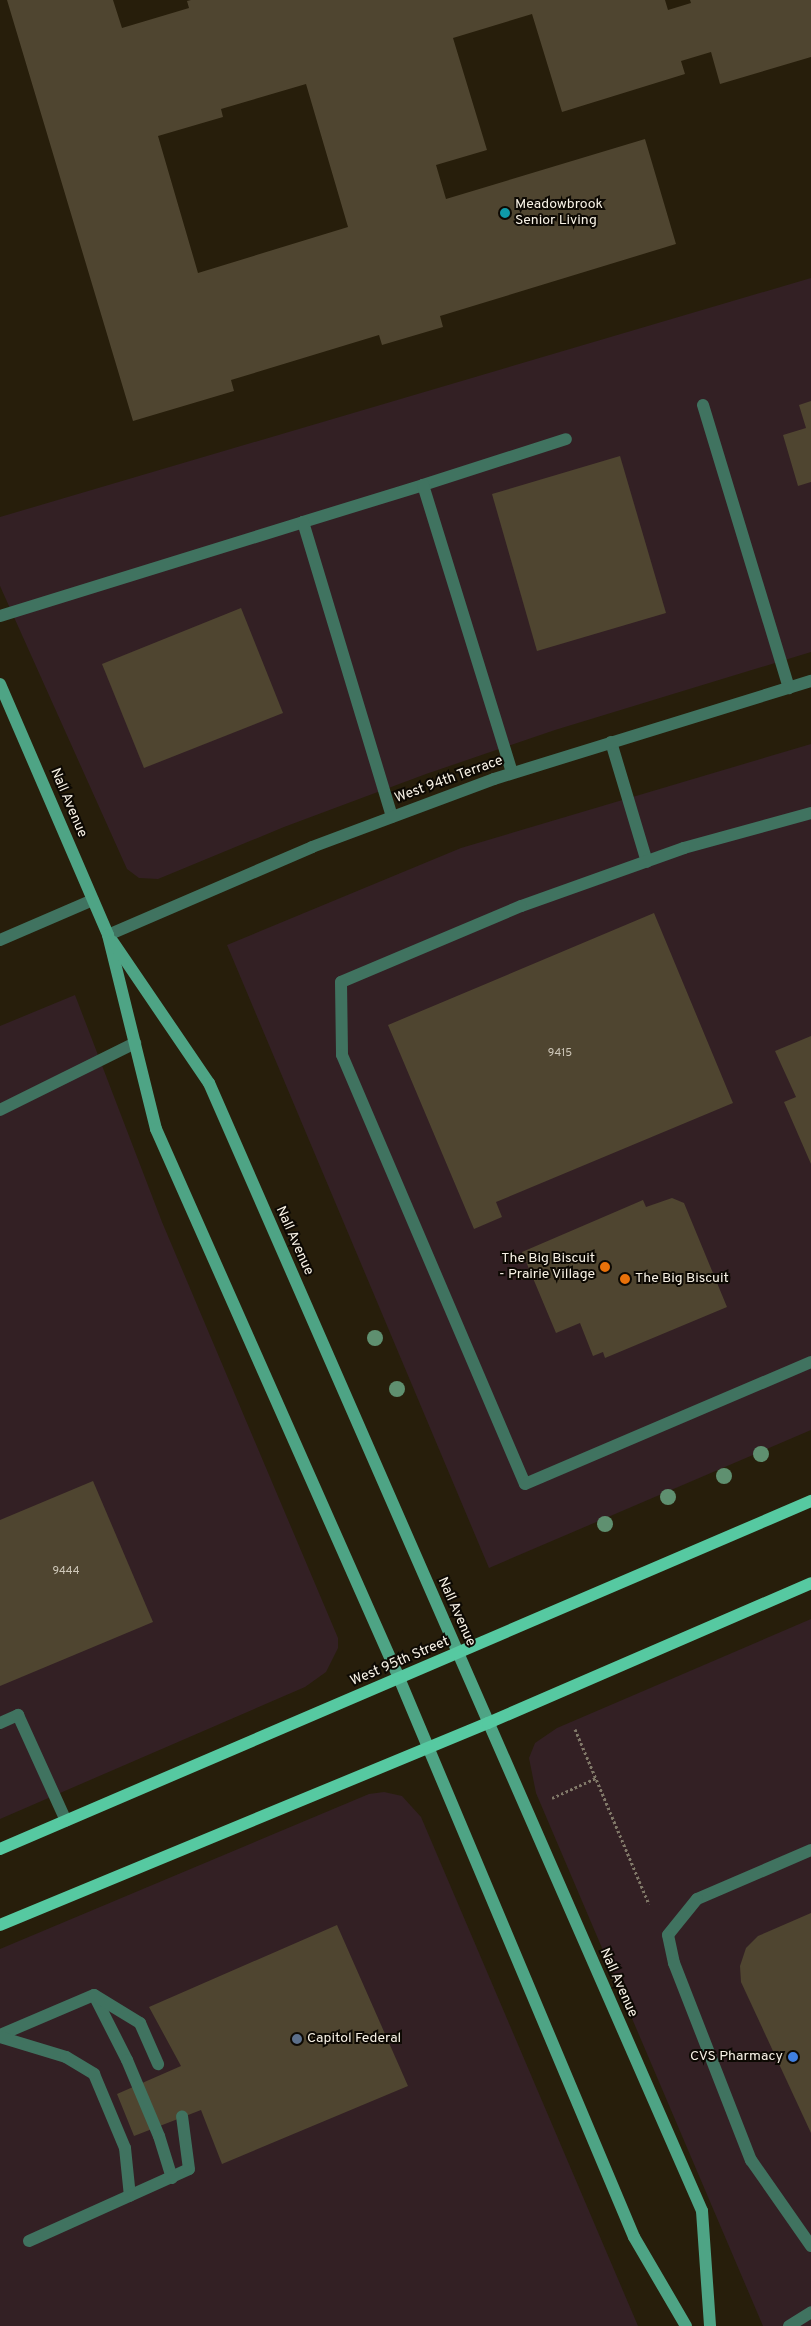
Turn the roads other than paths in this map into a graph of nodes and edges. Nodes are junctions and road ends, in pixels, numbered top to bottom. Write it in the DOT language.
graph roads {
  1 [pos="703,405"];
  2 [pos="566,438"];
  3 [pos="424,485"];
  4 [pos="302,522"];
  5 [pos="0,616"];
  6 [pos="811,681"];
  7 [pos="0,684"];
  8 [pos="789,688"];
  9 [pos="611,742"];
  10 [pos="512,773"];
  11 [pos="811,813"];
  12 [pos="392,817"];
  13 [pos="647,862"];
  14 [pos="93,900"];
  15 [pos="108,934"];
  16 [pos="0,940"];
  17 [pos="135,1043"];
  18 [pos="0,1110"];
  19 [pos="811,1362"];
  20 [pos="811,1500"];
  21 [pos="811,1583"];
  22 [pos="458,1653"];
  23 [pos="399,1678"];
  24 [pos="0,1723"];
  25 [pos="488,1723"];
  26 [pos="428,1748"];
  27 [pos="66,1821"];
  28 [pos="0,1849"];
  29 [pos="811,1850"];
  30 [pos="0,1925"];
  31 [pos="94,1995"];
  32 [pos="0,2036"];
  33 [pos="158,2064"];
  34 [pos="182,2116"];
  35 [pos="172,2178"];
  36 [pos="130,2196"];
  37 [pos="29,2242"];
  38 [pos="811,2246"];
  39 [pos="811,2312"];
  40 [pos="686,2326"];
  41 [pos="710,2326"];
  42 [pos="789,2326"];
  1 -- 8 [label="street"];
  2 -- 3 [label="street"];
  3 -- 4 [label="street"];
  3 -- 10 [label="street"];
  4 -- 5 [label="street"];
  4 -- 12 [label="street"];
  6 -- 8 [label="street, West 94th Terrace"];
  7 -- 14 [label="main road, Nall Avenue"];
  8 -- 9 [label="street, West 94th Terrace"];
  9 -- 10 [label="street, West 94th Terrace"];
  9 -- 13 [label="street"];
  10 -- 12 [label="street, West 94th Terrace"];
  11 -- 13 [label="street"];
  12 -- 15 [label="street, West 94th Terrace"];
  13 -- 19 [label="street"];
  14 -- 15 [label="main road, Nall Avenue"];
  14 -- 16 [label="street"];
  15 -- 17 [label="main road, Nall Avenue"];
  15 -- 22 [label="main road, Nall Avenue"];
  17 -- 18 [label="street"];
  17 -- 23 [label="main road, Nall Avenue"];
  20 -- 22 [label="main road, West 95th Street"];
  21 -- 25 [label="main road"];
  22 -- 23 [label="main road, West 95th Street"];
  22 -- 25 [label="main road, Nall Avenue"];
  23 -- 26 [label="main road, Nall Avenue"];
  23 -- 27 [label="main road, West 95th Street"];
  24 -- 27 [label="street"];
  25 -- 26 [label="main road"];
  25 -- 41 [label="main road, Nall Avenue"];
  26 -- 30 [label="main road"];
  26 -- 40 [label="main road, Nall Avenue"];
  27 -- 28 [label="main road, West 95th Street"];
  29 -- 38 [label="street"];
  31 -- 32 [label="street"];
  31 -- 33 [label="street"];
  31 -- 35 [label="street"];
  32 -- 36 [label="street"];
  34 -- 35 [label="street"];
  35 -- 36 [label="street"];
  36 -- 37 [label="street"];
  39 -- 42 [label="street"];
}
